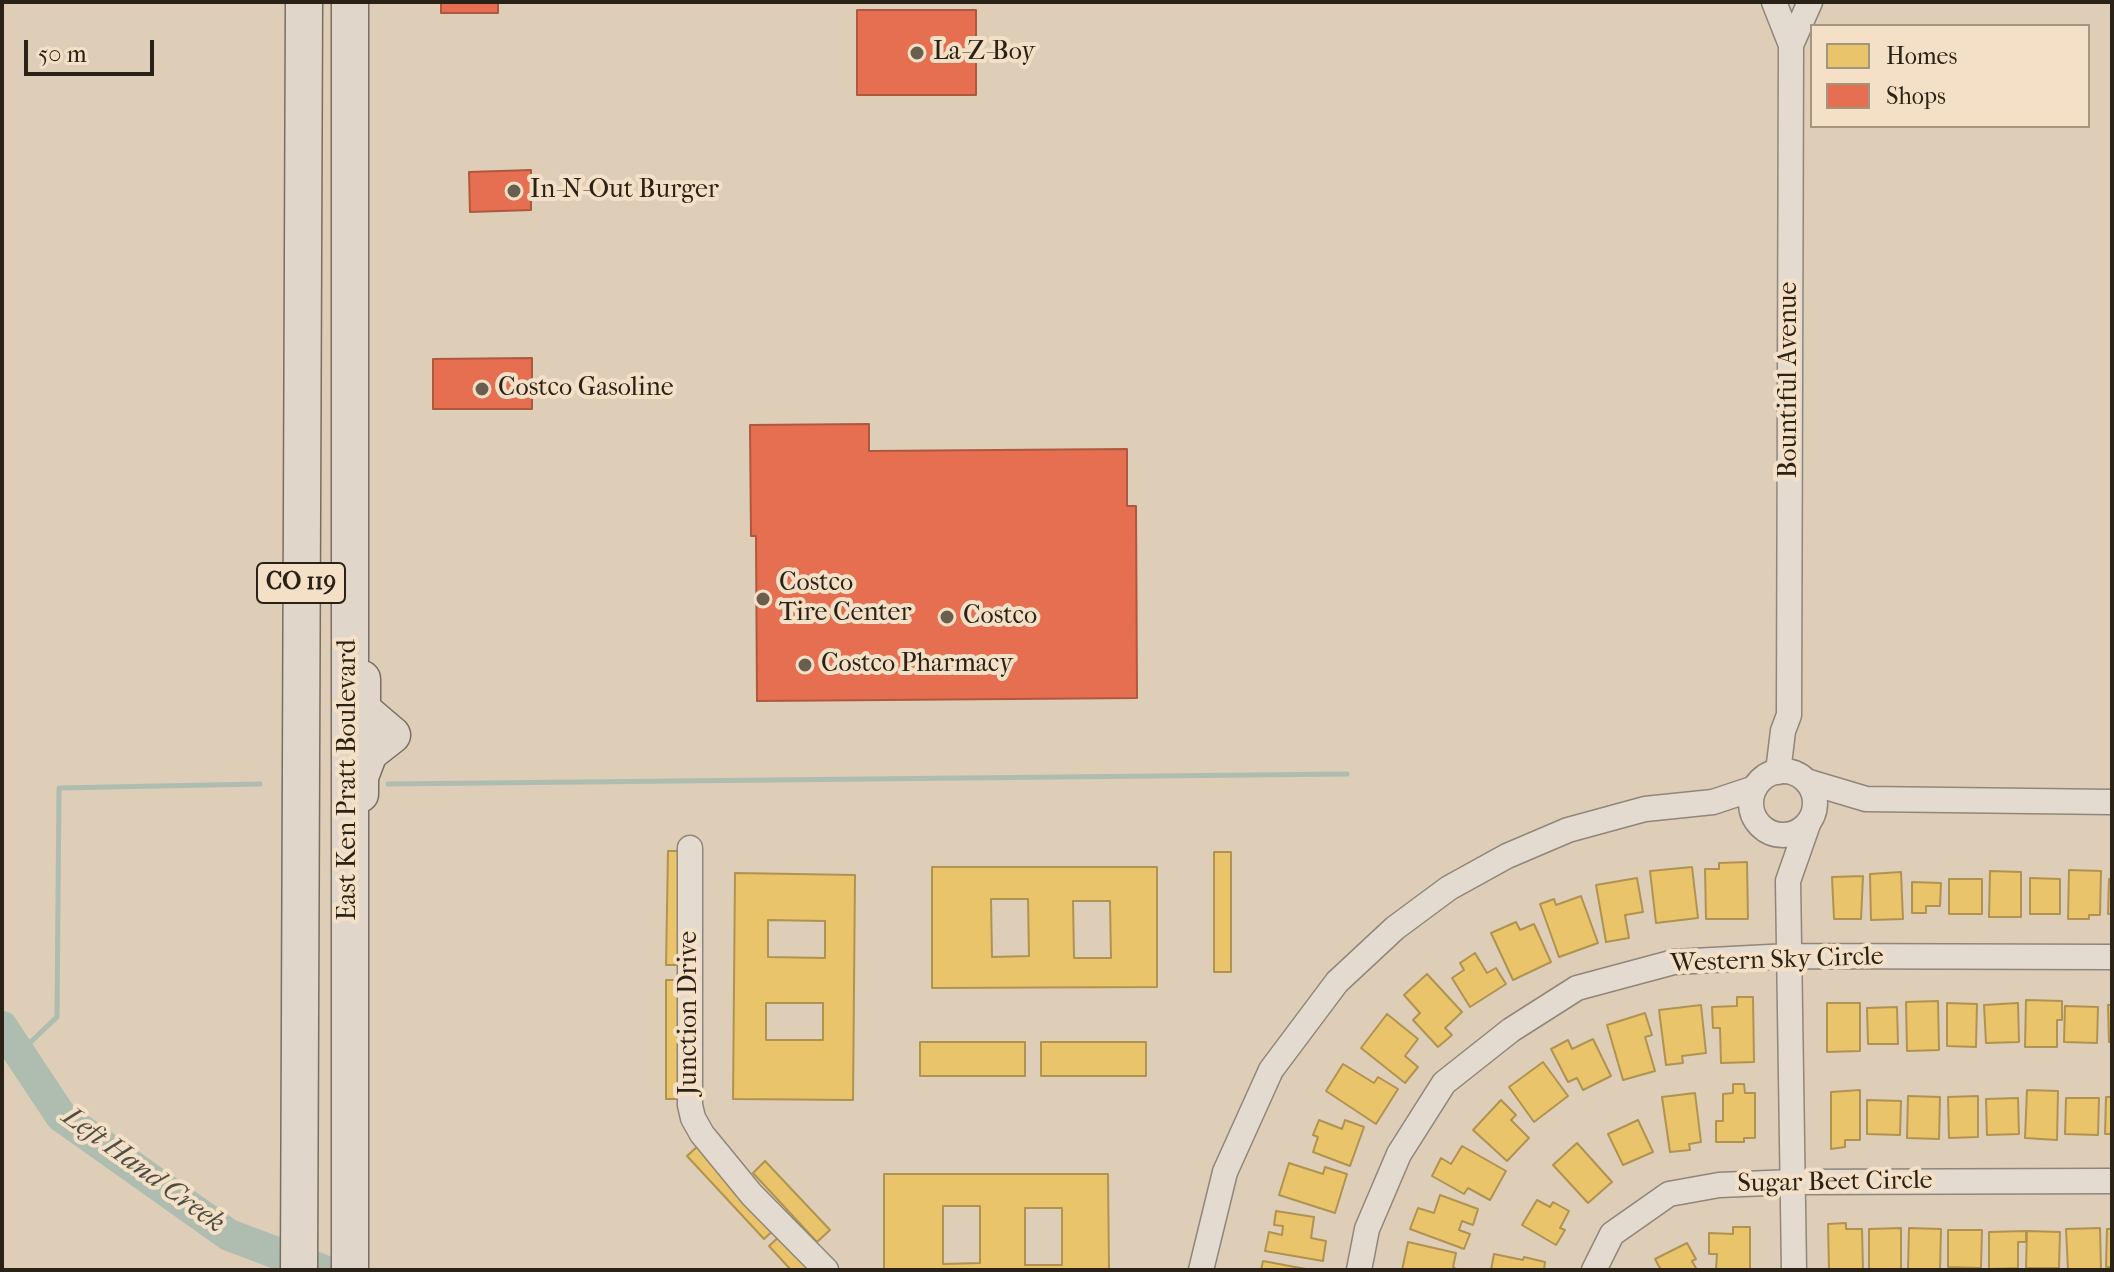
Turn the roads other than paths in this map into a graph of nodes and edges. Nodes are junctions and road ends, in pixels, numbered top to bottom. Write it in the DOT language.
graph roads {
  1 [pos="304,2"];
  2 [pos="350,2"];
  3 [pos="1774,2"];
  4 [pos="1810,2"];
  5 [pos="1791,45"];
  6 [pos="1796,777"];
  7 [pos="1755,788"];
  8 [pos="1866,799"];
  9 [pos="1713,802"];
  10 [pos="2112,802"];
  11 [pos="1810,821"];
  12 [pos="1759,824"];
  13 [pos="690,848"];
  14 [pos="1788,881"];
  15 [pos="1789,956"];
  16 [pos="2112,957"];
  17 [pos="2112,1181"];
  18 [pos="1793,1182"];
  19 [pos="299,1270"];
  20 [pos="350,1270"];
  21 [pos="826,1270"];
  22 [pos="1201,1270"];
  23 [pos="1359,1270"];
  24 [pos="1594,1270"];
  25 [pos="1794,1270"];
  1 -- 19 [label="highway, East Ken Pratt Boulevard / CO 119"];
  2 -- 20 [label="highway, CO 119"];
  3 -- 5 [label="street"];
  4 -- 5 [label="street"];
  5 -- 6 [label="street, Bountiful Avenue"];
  6 -- 7 [label="street"];
  6 -- 8 [label="street"];
  6 -- 11 [label="street"];
  7 -- 9 [label="street"];
  7 -- 12 [label="street"];
  8 -- 10 [label="street"];
  8 -- 11 [label="street"];
  9 -- 12 [label="street"];
  9 -- 22 [label="street"];
  11 -- 12 [label="street"];
  11 -- 14 [label="street"];
  12 -- 14 [label="street"];
  13 -- 21 [label="street, Junction Drive"];
  14 -- 15 [label="street"];
  15 -- 16 [label="street, Western Sky Circle"];
  15 -- 18 [label="street"];
  15 -- 23 [label="street, Western Sky Circle"];
  17 -- 18 [label="street, Sugar Beet Circle"];
  18 -- 24 [label="street, Sugar Beet Circle"];
  18 -- 25 [label="street"];
}
